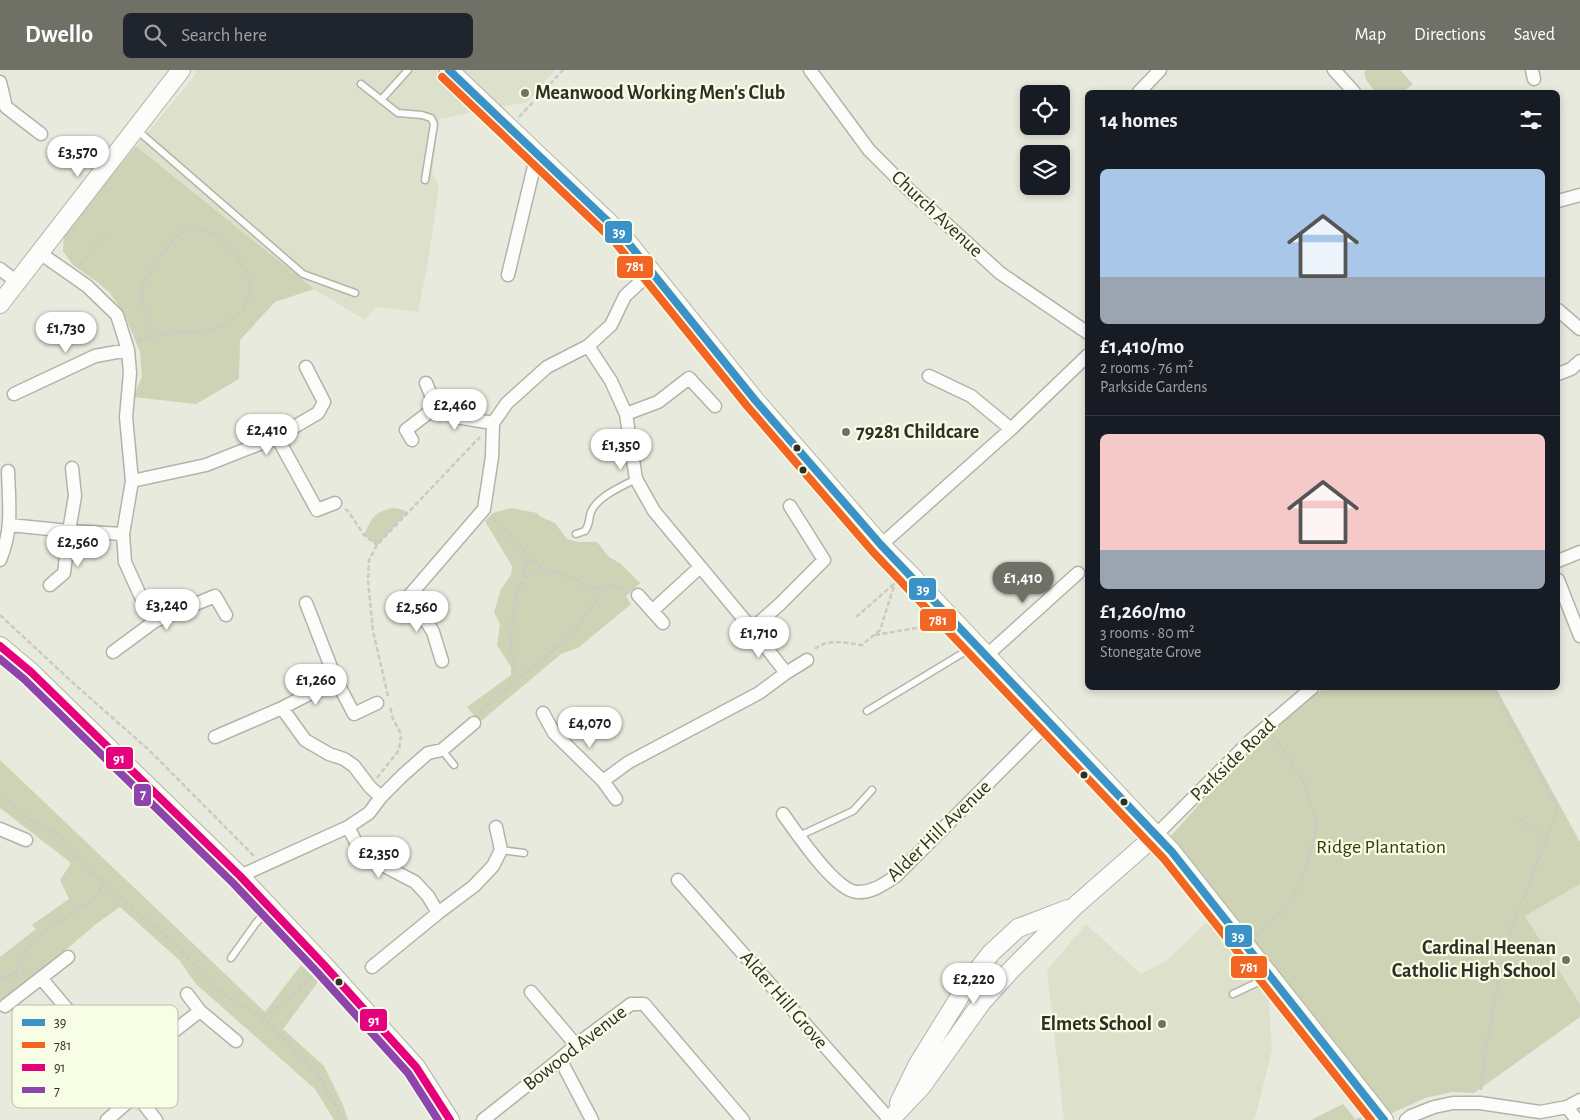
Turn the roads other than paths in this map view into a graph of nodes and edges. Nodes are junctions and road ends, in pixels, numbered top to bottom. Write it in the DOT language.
graph roads {
  1 [pos="181,70"];
  2 [pos="408,70"];
  3 [pos="449,70"];
  4 [pos="810,70"];
  5 [pos="1160,70"];
  6 [pos="1337,71"];
  7 [pos="0,82"];
  8 [pos="360,84"];
  9 [pos="1140,90"];
  10 [pos="1352,90"];
  11 [pos="381,100"];
  12 [pos="136,129"];
  13 [pos="41,134"];
  14 [pos="537,154"];
  15 [pos="425,180"];
  16 [pos="1580,196"];
  17 [pos="1560,201"];
  18 [pos="40,253"];
  19 [pos="0,269"];
  20 [pos="652,271"];
  21 [pos="508,275"];
  22 [pos="17,282"];
  23 [pos="355,293"];
  24 [pos="0,304"];
  25 [pos="1560,312"];
  26 [pos="1580,329"];
  27 [pos="1085,331"];
  28 [pos="127,346"];
  29 [pos="588,346"];
  30 [pos="1085,358"];
  31 [pos="1580,361"];
  32 [pos="306,367"];
  33 [pos="1560,373"];
  34 [pos="929,376"];
  35 [pos="426,383"];
  36 [pos="14,394"];
  37 [pos="715,406"];
  38 [pos="436,407"];
  39 [pos="626,414"];
  40 [pos="493,423"];
  41 [pos="1011,429"];
  42 [pos="277,438"];
  43 [pos="412,440"];
  44 [pos="72,468"];
  45 [pos="8,471"];
  46 [pos="636,479"];
  47 [pos="132,481"];
  48 [pos="335,502"];
  49 [pos="790,506"];
  50 [pos="10,524"];
  51 [pos="69,531"];
  52 [pos="123,534"];
  53 [pos="576,534"];
  54 [pos="881,545"];
  55 [pos="1580,552"];
  56 [pos="0,560"];
  57 [pos="1560,560"];
  58 [pos="700,567"];
  59 [pos="1078,573"];
  60 [pos="50,585"];
  61 [pos="1560,585"];
  62 [pos="638,595"];
  63 [pos="411,596"];
  64 [pos="306,603"];
  65 [pos="397,610"];
  66 [pos="652,610"];
  67 [pos="226,615"];
  68 [pos="155,621"];
  69 [pos="663,623"];
  70 [pos="752,629"];
  71 [pos="1580,636"];
  72 [pos="0,646"];
  73 [pos="982,650"];
  74 [pos="113,652"];
  75 [pos="807,660"];
  76 [pos="442,661"];
  77 [pos="786,673"];
  78 [pos="336,680"];
  79 [pos="1310,690"];
  80 [pos="376,703"];
  81 [pos="282,708"];
  82 [pos="867,712"];
  83 [pos="543,713"];
  84 [pos="1049,722"];
  85 [pos="474,724"];
  86 [pos="215,737"];
  87 [pos="442,750"];
  88 [pos="454,764"];
  89 [pos="603,781"];
  90 [pos="872,790"];
  91 [pos="381,797"];
  92 [pos="616,799"];
  93 [pos="783,814"];
  94 [pos="348,827"];
  95 [pos="496,827"];
  96 [pos="0,829"];
  97 [pos="1156,835"];
  98 [pos="799,836"];
  99 [pos="26,840"];
  100 [pos="502,850"];
  101 [pos="524,853"];
  102 [pos="240,876"];
  103 [pos="678,880"];
  104 [pos="1075,906"];
  105 [pos="270,908"];
  106 [pos="438,913"];
  107 [pos="68,957"];
  108 [pos="231,958"];
  109 [pos="372,967"];
  110 [pos="1270,976"];
  111 [pos="41,978"];
  112 [pos="532,992"];
  113 [pos="187,994"];
  114 [pos="1233,994"];
  115 [pos="63,1005"];
  116 [pos="6,1006"];
  117 [pos="200,1011"];
  118 [pos="178,1028"];
  119 [pos="236,1041"];
  120 [pos="576,1045"];
  121 [pos="560,1059"];
  122 [pos="1580,1100"];
  123 [pos="1567,1107"];
  124 [pos="121,1108"];
  125 [pos="147,1108"];
  126 [pos="107,1120"];
  127 [pos="156,1120"];
  128 [pos="450,1120"];
  129 [pos="483,1120"];
  130 [pos="592,1120"];
  131 [pos="742,1120"];
  132 [pos="890,1120"];
  133 [pos="1384,1120"];
  134 [pos="1406,1120"];
  135 [pos="1577,1120"];
  1 -- 12 [label="street"];
  2 -- 11 [label="lane"];
  3 -- 14 [label="street"];
  4 -- 27 [label="street, Church Avenue"];
  5 -- 9 [label="street"];
  6 -- 10 [label="street"];
  7 -- 13 [label="street"];
  8 -- 11 [label="lane"];
  11 -- 15 [label="lane"];
  12 -- 18 [label="street"];
  12 -- 23 [label="lane"];
  14 -- 20 [label="street"];
  14 -- 21 [label="street"];
  16 -- 17 [label="street"];
  18 -- 22 [label="street"];
  18 -- 28 [label="street"];
  19 -- 22 [label="street"];
  20 -- 29 [label="street"];
  20 -- 54 [label="street"];
  22 -- 24 [label="street"];
  25 -- 26 [label="street"];
  28 -- 36 [label="street"];
  28 -- 47 [label="street"];
  29 -- 39 [label="street"];
  29 -- 40 [label="street"];
  30 -- 41 [label="street"];
  31 -- 33 [label="street"];
  32 -- 42 [label="street"];
  34 -- 41 [label="street"];
  35 -- 38 [label="street"];
  37 -- 39 [label="street"];
  38 -- 40 [label="street"];
  38 -- 43 [label="street"];
  39 -- 46 [label="street"];
  40 -- 63 [label="street"];
  41 -- 54 [label="street"];
  42 -- 47 [label="street"];
  42 -- 48 [label="street"];
  44 -- 51 [label="street"];
  45 -- 50 [label="street"];
  46 -- 53 [label="lane"];
  46 -- 58 [label="street"];
  47 -- 52 [label="street"];
  49 -- 70 [label="street"];
  50 -- 51 [label="street"];
  50 -- 56 [label="street"];
  51 -- 52 [label="street"];
  51 -- 60 [label="street"];
  52 -- 68 [label="street"];
  54 -- 73 [label="street"];
  55 -- 57 [label="street"];
  58 -- 66 [label="street"];
  58 -- 70 [label="street"];
  59 -- 73 [label="street"];
  61 -- 71 [label="street"];
  62 -- 66 [label="street"];
  63 -- 65 [label="street"];
  63 -- 76 [label="street"];
  64 -- 78 [label="street"];
  66 -- 69 [label="street"];
  67 -- 68 [label="street"];
  68 -- 74 [label="street"];
  70 -- 77 [label="street"];
  72 -- 102 [label="street"];
  73 -- 82 [label="lane"];
  73 -- 84 [label="street"];
  75 -- 77 [label="street"];
  77 -- 89 [label="street"];
  78 -- 80 [label="street"];
  78 -- 81 [label="street"];
  79 -- 97 [label="street, Parkside Road"];
  81 -- 86 [label="street"];
  81 -- 91 [label="street"];
  83 -- 89 [label="street"];
  84 -- 97 [label="street"];
  84 -- 98 [label="street, Alder Hill Avenue"];
  85 -- 87 [label="street"];
  87 -- 88 [label="lane"];
  87 -- 91 [label="street"];
  89 -- 92 [label="street"];
  90 -- 98 [label="lane"];
  91 -- 94 [label="street"];
  93 -- 98 [label="street, Alder Hill Avenue"];
  94 -- 102 [label="street"];
  94 -- 106 [label="street"];
  95 -- 100 [label="street"];
  96 -- 99 [label="street"];
  97 -- 104 [label="street"];
  97 -- 110 [label="street"];
  100 -- 101 [label="lane"];
  100 -- 106 [label="street"];
  102 -- 105 [label="street"];
  103 -- 132 [label="street, Alder Hill Grove"];
  104 -- 132 [label="street"];
  104 -- 132 [label="street"];
  105 -- 108 [label="lane"];
  105 -- 128 [label="street"];
  106 -- 109 [label="street"];
  107 -- 111 [label="street"];
  110 -- 114 [label="lane"];
  110 -- 133 [label="street"];
  111 -- 115 [label="street"];
  111 -- 116 [label="street"];
  112 -- 120 [label="street"];
  113 -- 117 [label="street"];
  117 -- 118 [label="street"];
  117 -- 119 [label="street"];
  120 -- 121 [label="street, Bowood Avenue"];
  120 -- 131 [label="street, Bowood Avenue"];
  121 -- 129 [label="street, Bowood Avenue"];
  121 -- 130 [label="street"];
  122 -- 123 [label="street"];
  123 -- 134 [label="street"];
  123 -- 135 [label="street"];
  124 -- 126 [label="street"];
  125 -- 127 [label="street"];
}
